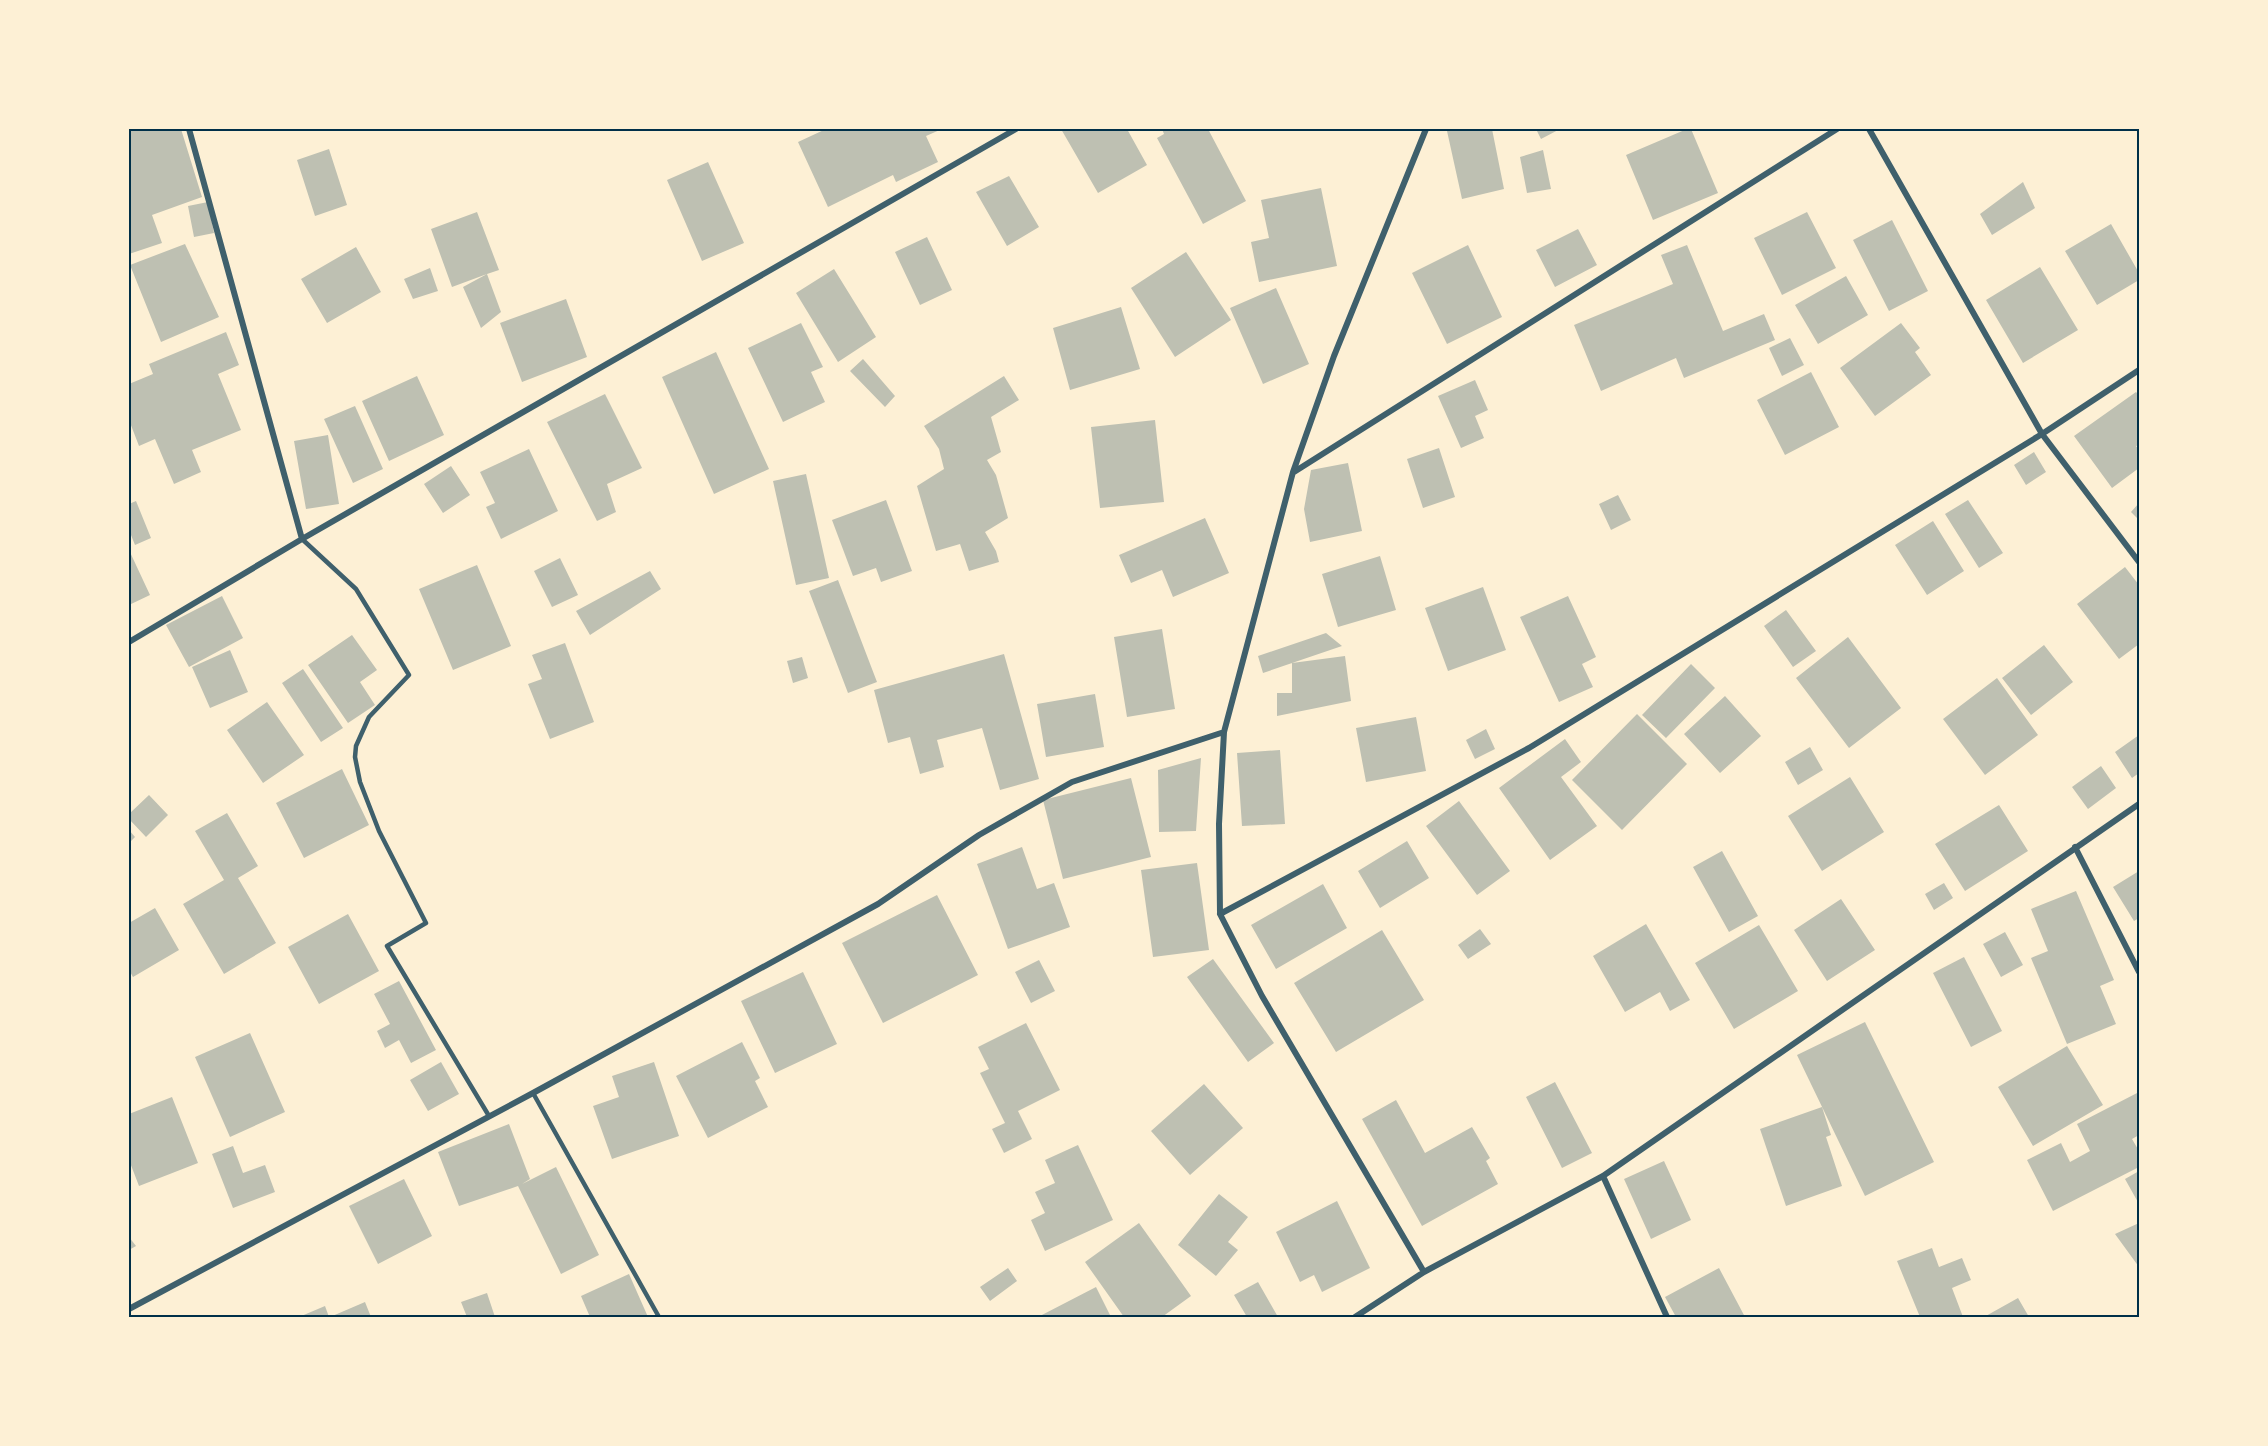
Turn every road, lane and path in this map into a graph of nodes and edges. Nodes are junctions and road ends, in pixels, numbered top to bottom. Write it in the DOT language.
graph roads {
  1 [pos="189,129"];
  2 [pos="1017,129"];
  3 [pos="1426,129"];
  4 [pos="1837,129"];
  5 [pos="1869,129"];
  6 [pos="2139,370"];
  7 [pos="2042,434"];
  8 [pos="1293,472"];
  9 [pos="302,539"];
  10 [pos="2139,562"];
  11 [pos="129,642"];
  12 [pos="1224,732"];
  13 [pos="2139,804"];
  14 [pos="2075,848"];
  15 [pos="1220,914"];
  16 [pos="2139,972"];
  17 [pos="533,1093"];
  18 [pos="489,1116"];
  19 [pos="1603,1176"];
  20 [pos="1424,1272"];
  21 [pos="129,1310"];
  22 [pos="659,1317"];
  23 [pos="1356,1317"];
  24 [pos="1667,1317"];
  1 -- 9 [label="street"];
  2 -- 9 [label="street"];
  3 -- 8 [label="street"];
  4 -- 8 [label="street"];
  5 -- 7 [label="street"];
  6 -- 7 [label="street"];
  7 -- 10 [label="street"];
  7 -- 15 [label="street"];
  8 -- 12 [label="street"];
  9 -- 11 [label="street"];
  9 -- 18 [label="lane"];
  12 -- 15 [label="street"];
  12 -- 17 [label="street"];
  13 -- 14 [label="street"];
  14 -- 16 [label="street"];
  14 -- 19 [label="street"];
  15 -- 20 [label="street"];
  17 -- 18 [label="street"];
  17 -- 22 [label="lane"];
  18 -- 21 [label="street"];
  19 -- 20 [label="street"];
  19 -- 24 [label="street"];
  20 -- 23 [label="street"];
}
